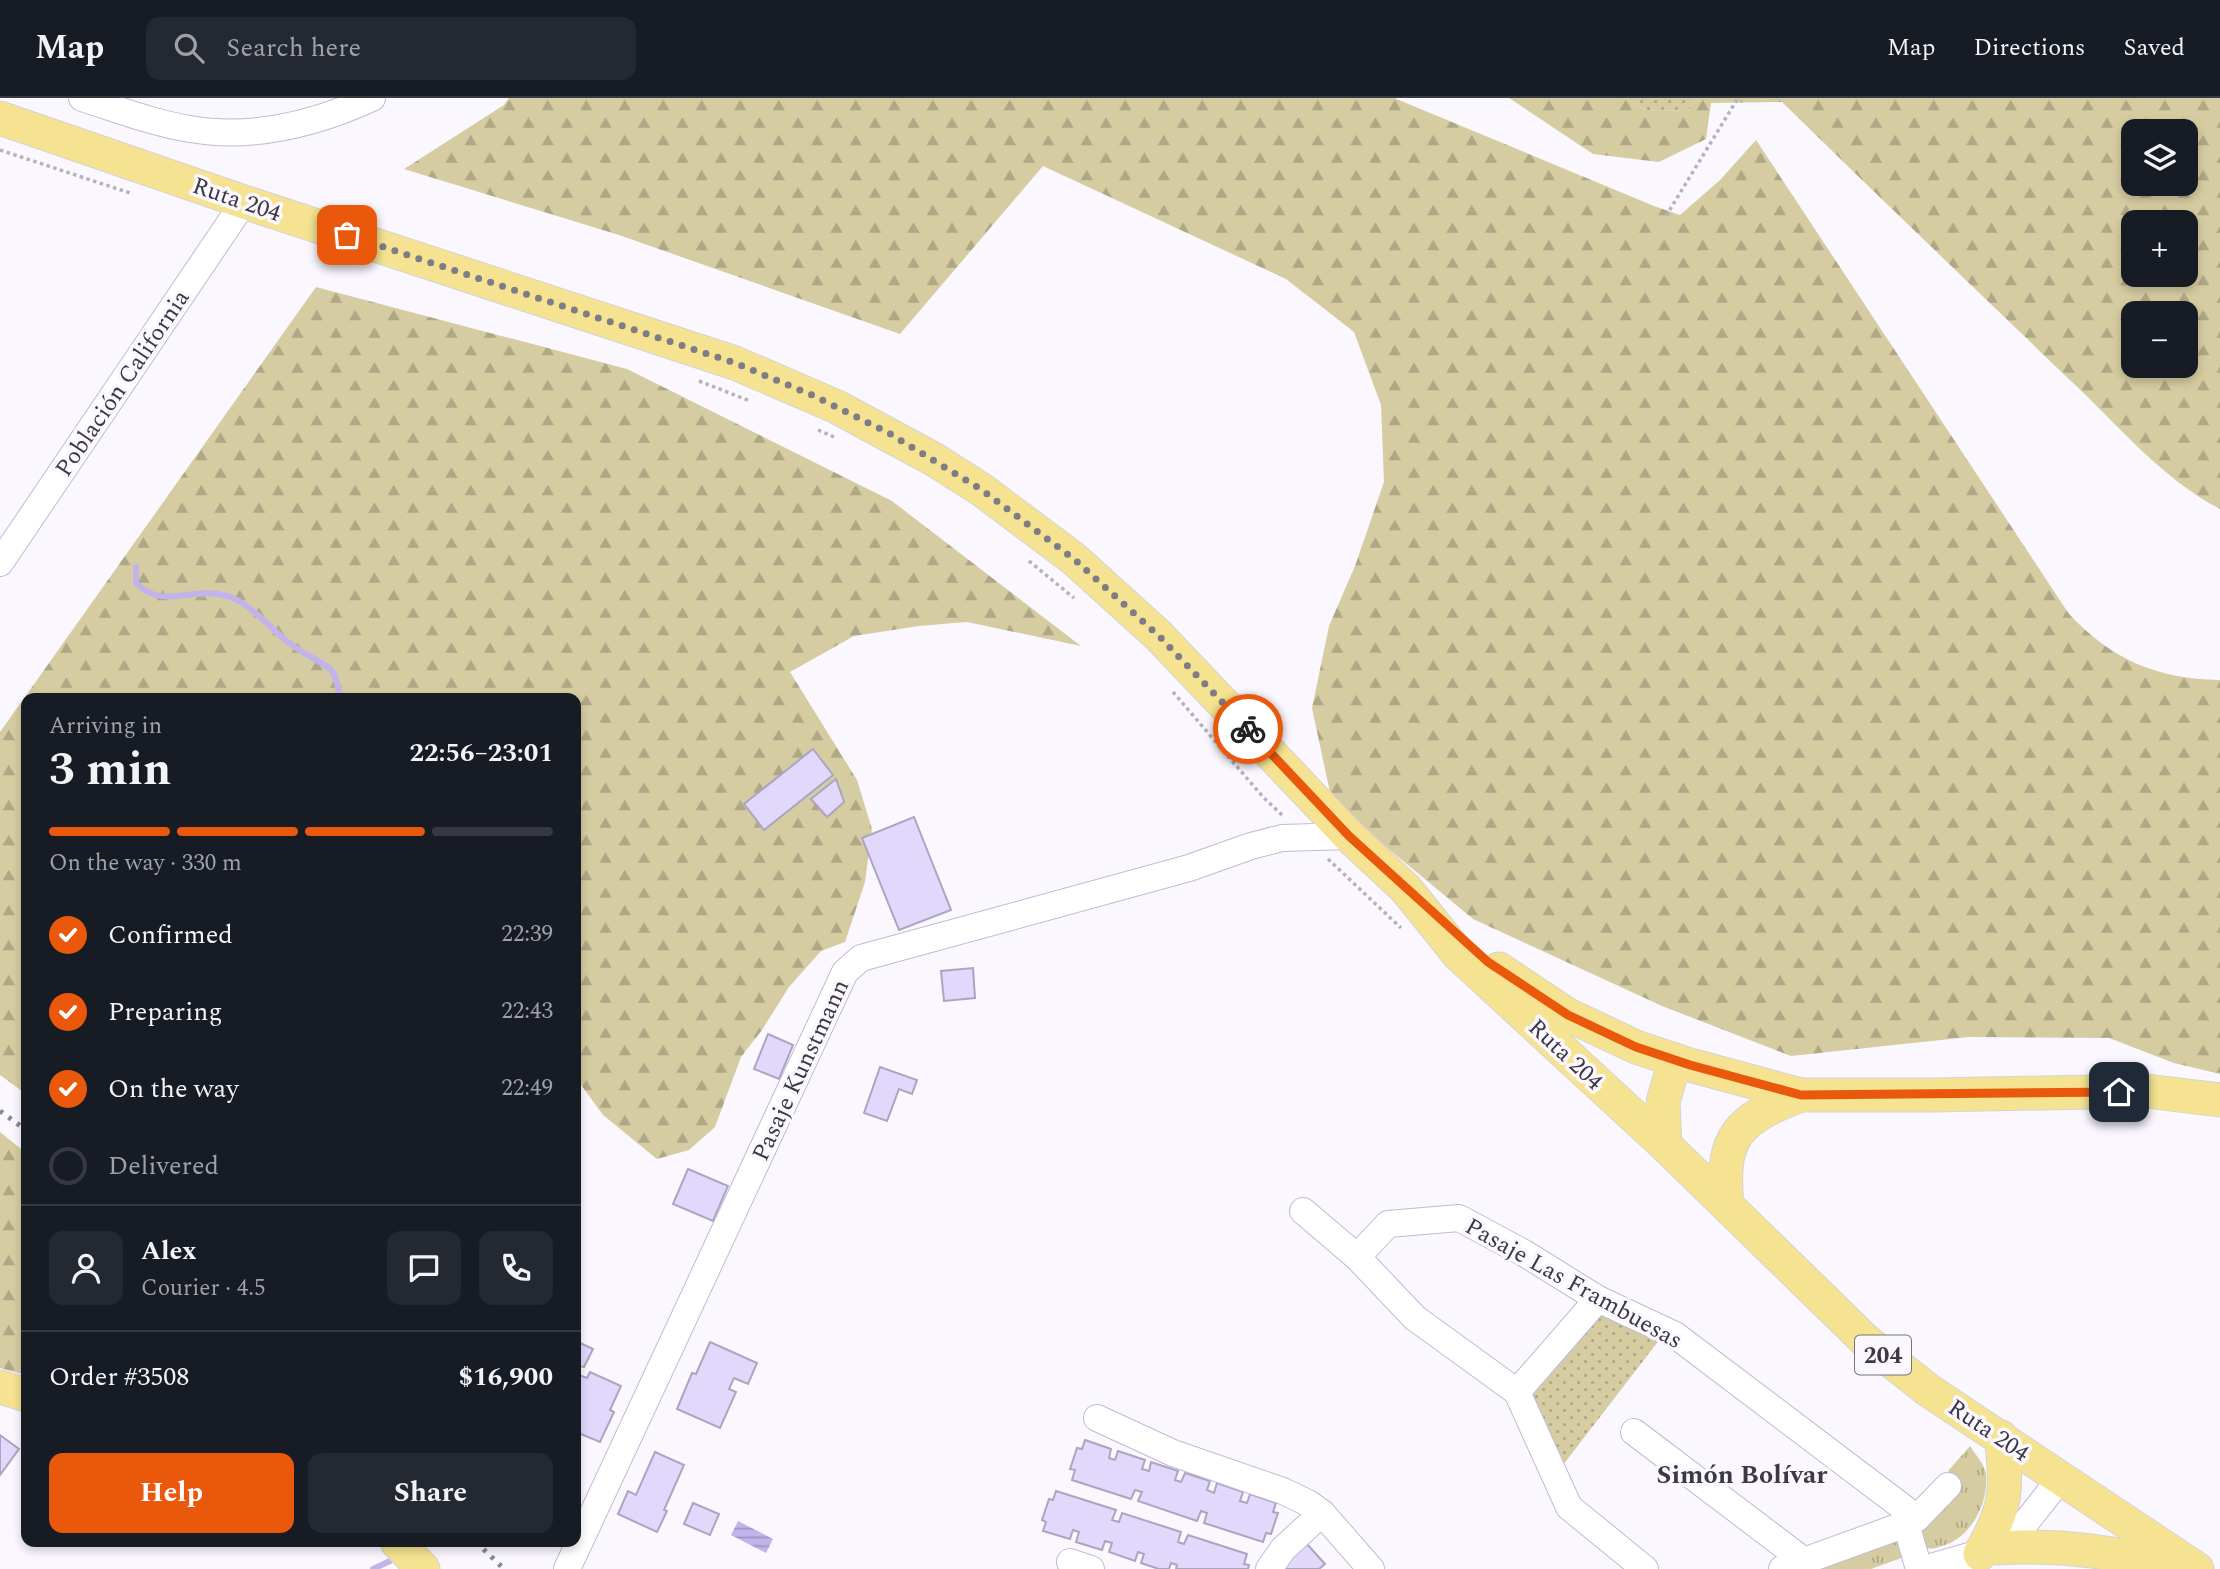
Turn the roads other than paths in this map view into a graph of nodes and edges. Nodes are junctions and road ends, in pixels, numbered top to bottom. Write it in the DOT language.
graph roads {
  1 [pos="82,98"];
  2 [pos="372,98"];
  3 [pos="0,118"];
  4 [pos="244,202"];
  5 [pos="0,563"];
  6 [pos="1349,836"];
  7 [pos="1406,889"];
  8 [pos="1675,1060"];
  9 [pos="1801,1095"];
  10 [pos="2220,1100"];
  11 [pos="1665,1145"];
  12 [pos="1727,1205"];
  13 [pos="1303,1211"];
  14 [pos="1357,1257"];
  15 [pos="1598,1299"];
  16 [pos="0,1387"];
  17 [pos="1517,1392"];
  18 [pos="21,1393"];
  19 [pos="1097,1418"];
  20 [pos="1634,1432"];
  21 [pos="2001,1437"];
  22 [pos="2061,1478"];
  23 [pos="1948,1486"];
  24 [pos="1322,1513"];
  25 [pos="1912,1521"];
  26 [pos="581,1539"];
  27 [pos="577,1547"];
  28 [pos="1972,1558"];
  29 [pos="1797,1566"];
  30 [pos="567,1569"];
  31 [pos="1269,1569"];
  32 [pos="1371,1569"];
  33 [pos="1645,1569"];
  34 [pos="1922,1569"];
  35 [pos="2188,1569"];
  36 [pos="2197,1569"];
  1 -- 2 [label="street"];
  3 -- 4 [label="main road, Ruta 204 / 204"];
  4 -- 5 [label="street, Población California"];
  4 -- 6 [label="main road, Ruta 204 / 204"];
  6 -- 7 [label="main road, Ruta 204 / 204"];
  6 -- 26 [label="street, Pasaje Kunstmann"];
  7 -- 8 [label="main road"];
  7 -- 11 [label="main road, Ruta 204 / 204"];
  8 -- 9 [label="main road"];
  8 -- 11 [label="main road"];
  9 -- 10 [label="main road"];
  9 -- 12 [label="main road"];
  11 -- 12 [label="main road, Ruta 204 / 204"];
  12 -- 21 [label="main road, Ruta 204 / 204"];
  13 -- 14 [label="street"];
  14 -- 15 [label="street, Pasaje Las Frambuesas"];
  14 -- 17 [label="street"];
  15 -- 17 [label="street"];
  15 -- 25 [label="street, Pasaje Las Frambuesas"];
  16 -- 18 [label="main road"];
  17 -- 33 [label="street"];
  19 -- 24 [label="street"];
  20 -- 29 [label="street"];
  21 -- 22 [label="main road, Ruta 204 / 204"];
  21 -- 28 [label="main road"];
  22 -- 28 [label="street"];
  22 -- 36 [label="main road, Ruta 204 / 204"];
  23 -- 25 [label="street"];
  24 -- 31 [label="street"];
  24 -- 32 [label="street"];
  25 -- 29 [label="street"];
  25 -- 34 [label="street"];
  27 -- 30 [label="street, Pasaje Kunstmann"];
  28 -- 34 [label="street"];
  28 -- 35 [label="main road"];
}
